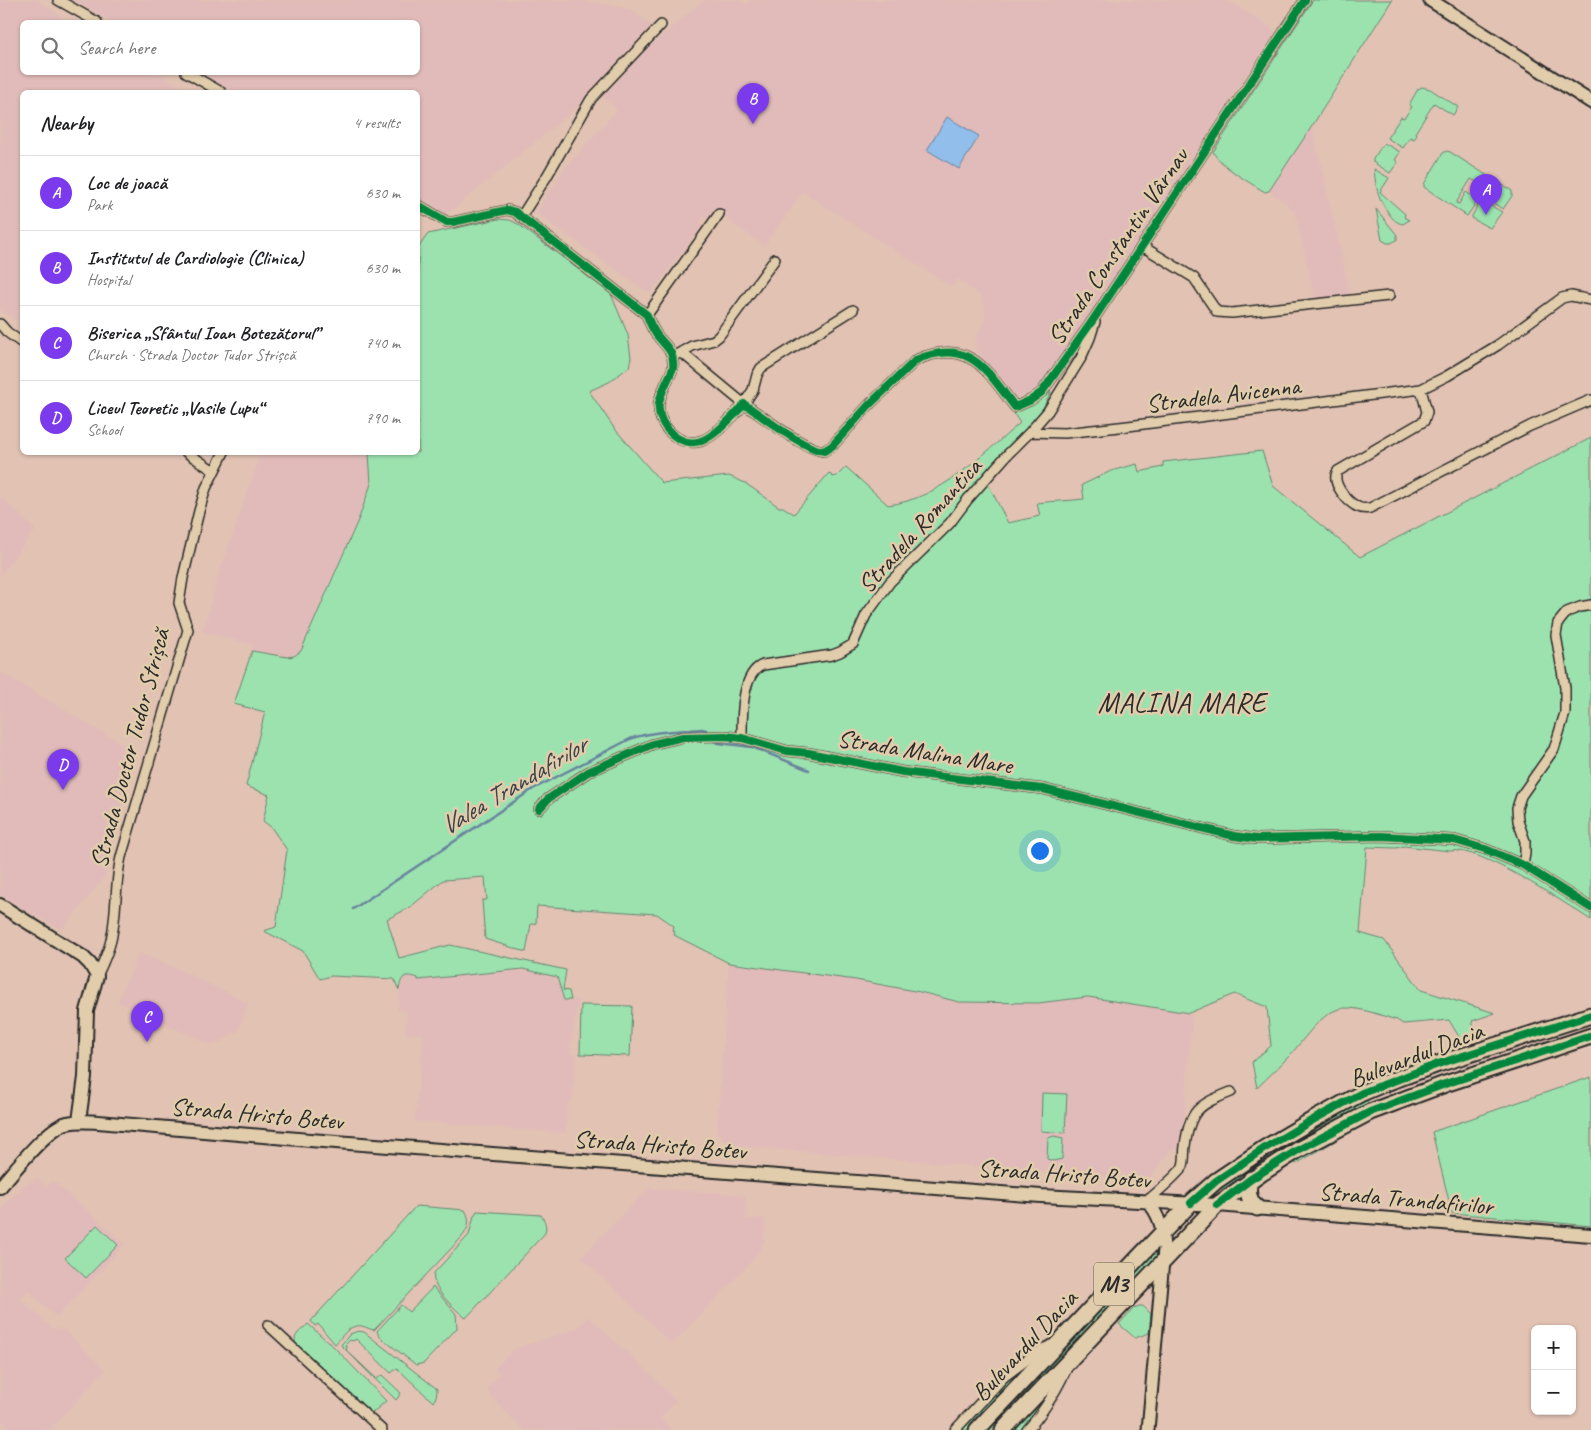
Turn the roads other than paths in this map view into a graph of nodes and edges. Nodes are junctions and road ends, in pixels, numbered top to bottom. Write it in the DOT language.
graph roads {
  1 [pos="58,0"];
  2 [pos="1304,0"];
  3 [pos="1430,0"];
  4 [pos="93,20"];
  5 [pos="661,25"];
  6 [pos="191,75"];
  7 [pos="218,90"];
  8 [pos="1591,102"];
  9 [pos="420,206"];
  10 [pos="719,214"];
  11 [pos="521,217"];
  12 [pos="1142,246"];
  13 [pos="775,259"];
  14 [pos="1389,296"];
  15 [pos="1591,300"];
  16 [pos="853,310"];
  17 [pos="1097,315"];
  18 [pos="647,316"];
  19 [pos="0,324"];
  20 [pos="20,341"];
  21 [pos="677,354"];
  22 [pos="1421,389"];
  23 [pos="1591,400"];
  24 [pos="744,404"];
  25 [pos="1030,432"];
  26 [pos="190,455"];
  27 [pos="222,455"];
  28 [pos="214,471"];
  29 [pos="1591,605"];
  30 [pos="742,738"];
  31 [pos="539,810"];
  32 [pos="1523,865"];
  33 [pos="0,905"];
  34 [pos="1591,908"];
  35 [pos="97,976"];
  36 [pos="1591,1015"];
  37 [pos="1591,1036"];
  38 [pos="1231,1092"];
  39 [pos="79,1121"];
  40 [pos="1251,1180"];
  41 [pos="0,1187"];
  42 [pos="1147,1201"];
  43 [pos="1191,1204"];
  44 [pos="1217,1205"];
  45 [pos="1257,1208"];
  46 [pos="1163,1232"];
  47 [pos="1591,1236"];
  48 [pos="1164,1262"];
  49 [pos="268,1324"];
  50 [pos="1064,1337"];
  51 [pos="1072,1358"];
  52 [pos="382,1430"];
  53 [pos="955,1430"];
  54 [pos="977,1430"];
  55 [pos="1003,1430"];
  56 [pos="1027,1430"];
  57 [pos="1148,1430"];
  1 -- 4 [label="street"];
  2 -- 12 [label="street, Strada Constantin Vârnav"];
  3 -- 8 [label="main road"];
  5 -- 11 [label="street"];
  6 -- 7 [label="street"];
  9 -- 11 [label="street"];
  10 -- 18 [label="street"];
  11 -- 18 [label="street"];
  12 -- 14 [label="street"];
  12 -- 17 [label="street, Strada Constantin Vârnav"];
  13 -- 21 [label="street"];
  15 -- 22 [label="street, Stradela Avicenna"];
  16 -- 24 [label="street"];
  17 -- 24 [label="street, Strada Constantin Vârnav"];
  17 -- 25 [label="street, Stradela Romantica"];
  18 -- 21 [label="street"];
  19 -- 20 [label="street"];
  21 -- 24 [label="street"];
  21 -- 24 [label="street"];
  22 -- 23 [label="street"];
  22 -- 25 [label="street, Stradela Avicenna"];
  25 -- 30 [label="street, Stradela Romantica"];
  26 -- 28 [label="street"];
  27 -- 28 [label="street, Strada Doctor Tudor Strișcă"];
  28 -- 35 [label="street, Strada Doctor Tudor Strișcă"];
  29 -- 32 [label="street"];
  30 -- 31 [label="street, Strada Malina Mare"];
  30 -- 32 [label="street, Strada Malina Mare"];
  32 -- 34 [label="street, Strada Malina Mare"];
  33 -- 35 [label="main road"];
  35 -- 39 [label="main road, Strada Doctor Tudor Strișcă"];
  36 -- 43 [label="highway, Bulevardul Dacia / M3"];
  37 -- 40 [label="highway, Bulevardul Dacia / M3"];
  38 -- 42 [label="street"];
  39 -- 41 [label="main road"];
  39 -- 42 [label="main road, Strada Hristo Botev"];
  40 -- 44 [label="highway, Bulevardul Dacia / M3"];
  40 -- 45 [label="highway"];
  42 -- 43 [label="main road, Strada Hristo Botev"];
  42 -- 46 [label="street"];
  43 -- 44 [label="main road, Strada Hristo Botev"];
  43 -- 46 [label="highway, Bulevardul Dacia / M3"];
  44 -- 45 [label="main road, Strada Trandafirilor"];
  44 -- 48 [label="highway, Bulevardul Dacia / M3"];
  45 -- 47 [label="main road, Strada Trandafirilor"];
  46 -- 48 [label="street"];
  46 -- 50 [label="highway, Bulevardul Dacia / M3"];
  48 -- 51 [label="highway, Bulevardul Dacia / M3"];
  48 -- 57 [label="street"];
  49 -- 52 [label="street"];
  50 -- 53 [label="street"];
  50 -- 54 [label="highway, Bulevardul Dacia / M3"];
  51 -- 55 [label="highway, Bulevardul Dacia / M3"];
  51 -- 56 [label="street, Bulevardul Dacia"];
}
